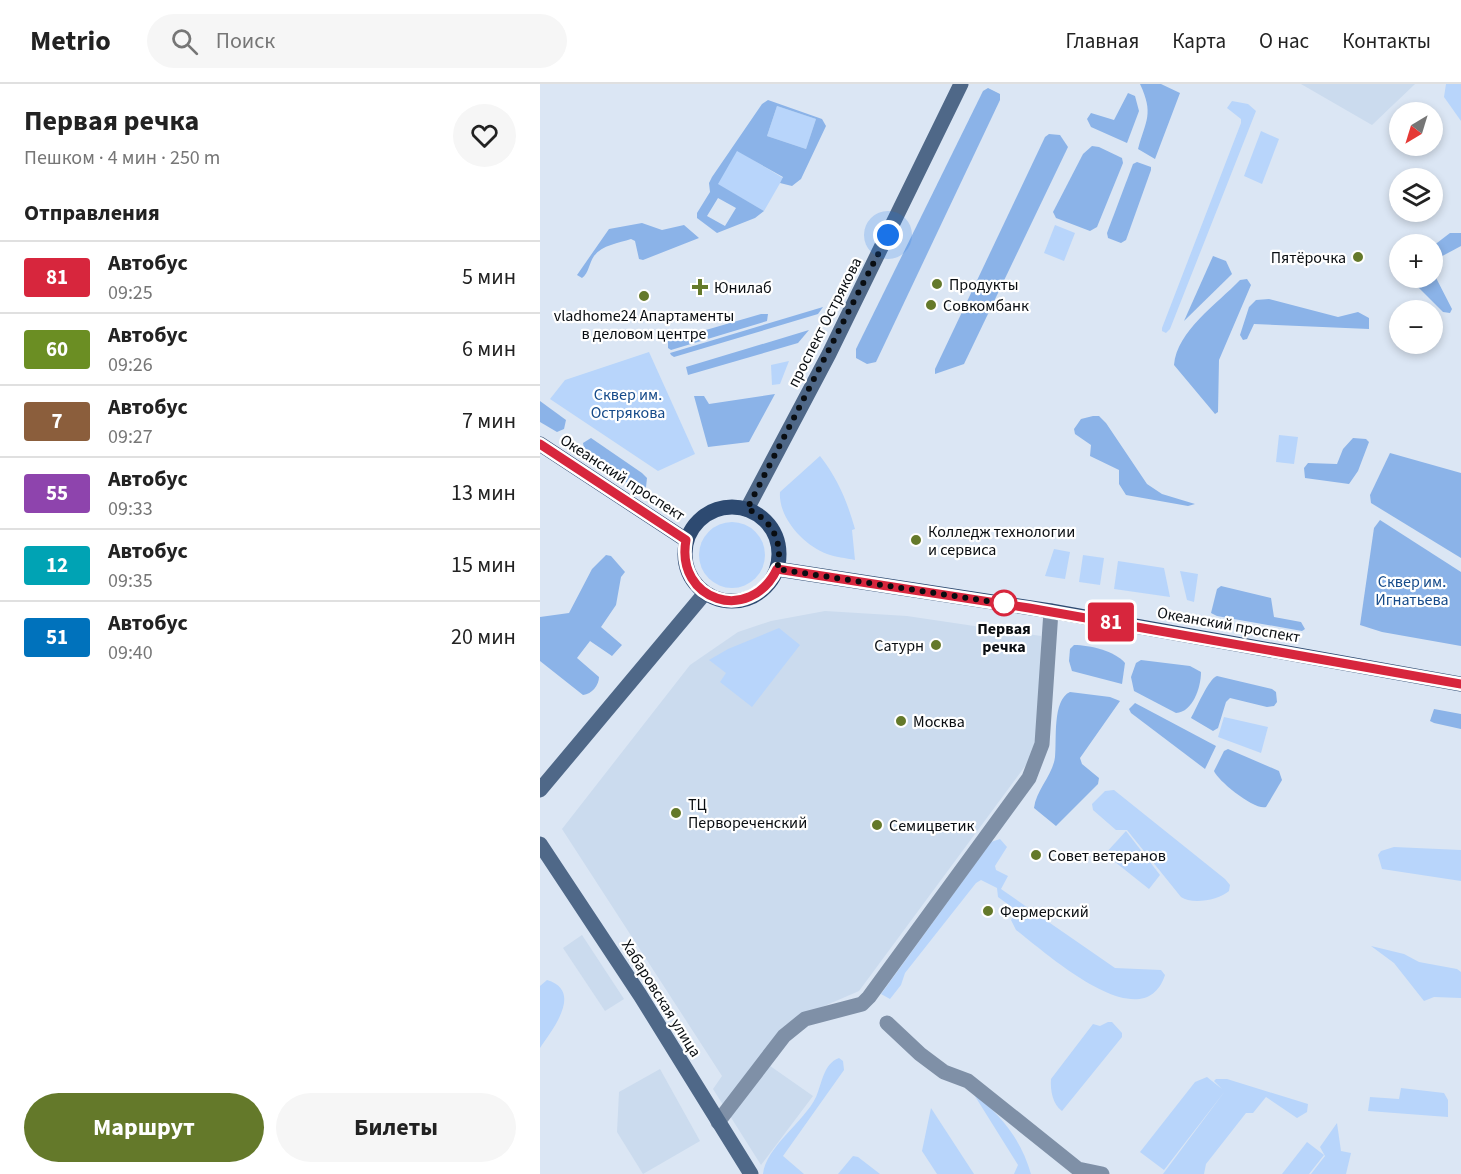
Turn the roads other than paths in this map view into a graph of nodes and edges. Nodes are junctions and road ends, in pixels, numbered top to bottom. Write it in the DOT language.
graph roads {
  1 [pos="961,84"];
  2 [pos="540,444"];
  3 [pos="747,509"];
  4 [pos="686,540"];
  5 [pos="777,569"];
  6 [pos="705,593"];
  7 [pos="1051,611"];
  8 [pos="1461,684"];
  9 [pos="540,790"];
  10 [pos="540,844"];
  11 [pos="887,1023"];
  12 [pos="718,1122"];
  13 [pos="751,1174"];
  14 [pos="1102,1174"];
  1 -- 3 [label="main road, проспект Острякова"];
  2 -- 4 [label="main road, Океанский проспект"];
  3 -- 4 [label="main road"];
  3 -- 5 [label="main road"];
  4 -- 6 [label="main road"];
  5 -- 6 [label="main road"];
  5 -- 7 [label="main road, Океанский проспект"];
  6 -- 9 [label="main road"];
  7 -- 8 [label="main road, Океанский проспект"];
  7 -- 12 [label="street"];
  10 -- 12 [label="main road, Хабаровская улица"];
  11 -- 14 [label="street"];
  12 -- 13 [label="main road, Хабаровская улица"];
}
